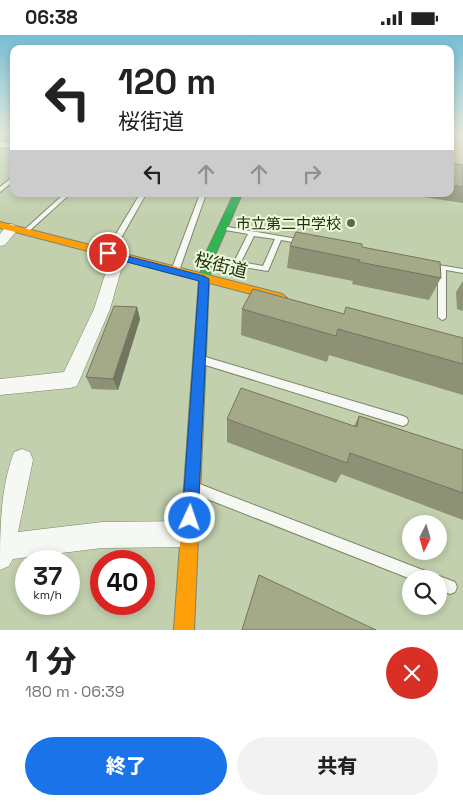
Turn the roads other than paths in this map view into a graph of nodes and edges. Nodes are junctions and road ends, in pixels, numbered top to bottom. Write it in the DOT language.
graph roads {
  1 [pos="10,181"];
  2 [pos="0,190"];
  3 [pos="62,197"];
  4 [pos="142,197"];
  5 [pos="203,197"];
  6 [pos="237,197"];
  7 [pos="12,228"];
  8 [pos="222,228"];
  9 [pos="252,233"];
  10 [pos="278,238"];
  11 [pos="0,242"];
  12 [pos="307,243"];
  13 [pos="113,255"];
  14 [pos="423,263"];
  15 [pos="442,267"];
  16 [pos="175,271"];
  17 [pos="463,271"];
  18 [pos="204,279"];
  19 [pos="290,301"];
  20 [pos="442,317"];
  21 [pos="200,359"];
  22 [pos="0,387"];
  23 [pos="403,421"];
  24 [pos="22,460"];
  25 [pos="192,487"];
  26 [pos="189,534"];
  27 [pos="1,552"];
  28 [pos="405,570"];
  29 [pos="184,630"];
  1 -- 2 [label="lane"];
  3 -- 7 [label="lane"];
  4 -- 13 [label="lane"];
  5 -- 16 [label="lane"];
  6 -- 8 [label="street"];
  7 -- 11 [label="street"];
  7 -- 13 [label="street, 桜街道"];
  8 -- 9 [label="lane"];
  8 -- 18 [label="street"];
  9 -- 10 [label="lane"];
  9 -- 10 [label="lane"];
  10 -- 12 [label="lane"];
  13 -- 16 [label="street, 桜街道"];
  13 -- 22 [label="street"];
  14 -- 15 [label="lane"];
  15 -- 17 [label="lane"];
  15 -- 20 [label="lane"];
  16 -- 18 [label="street, 桜街道"];
  18 -- 19 [label="street, 桜街道"];
  18 -- 21 [label="street"];
  21 -- 23 [label="lane"];
  21 -- 25 [label="street"];
  24 -- 27 [label="street"];
  25 -- 26 [label="street"];
  25 -- 28 [label="lane"];
  26 -- 27 [label="street"];
  26 -- 29 [label="street"];
}
